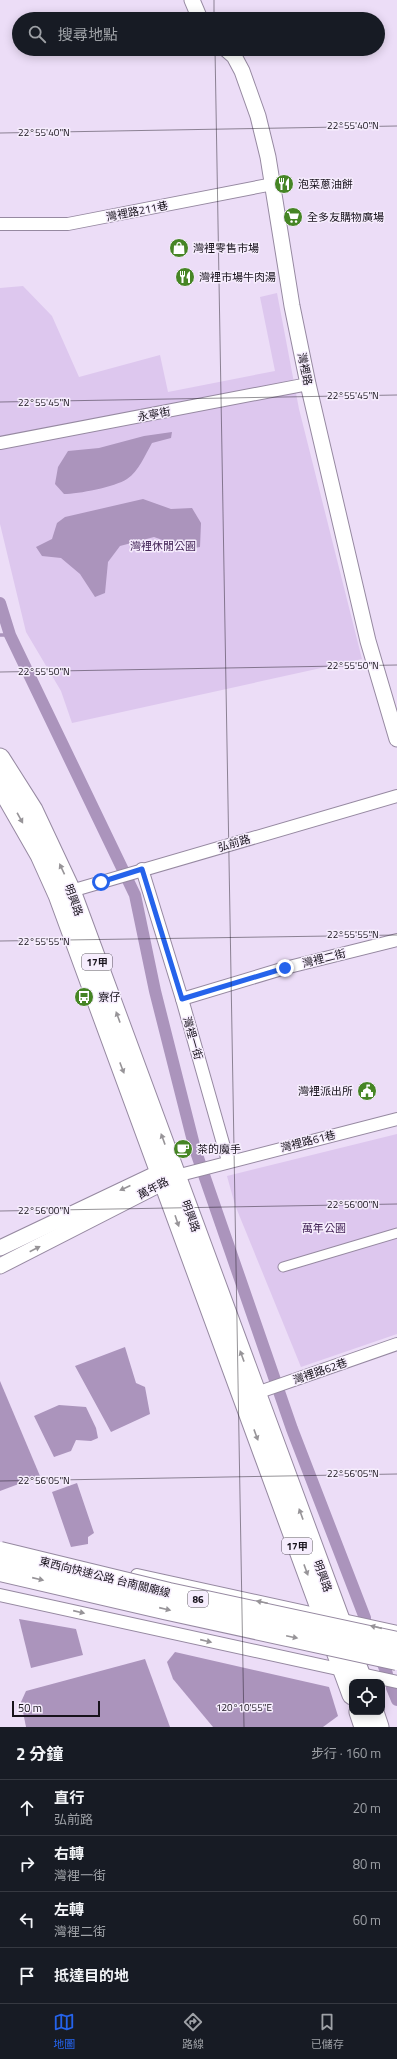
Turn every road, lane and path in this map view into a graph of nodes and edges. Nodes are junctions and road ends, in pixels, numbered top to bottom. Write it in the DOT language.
graph roads {
  1 [pos="192,0"];
  2 [pos="197,12"];
  3 [pos="234,56"];
  4 [pos="273,184"];
  5 [pos="0,224"];
  6 [pos="308,384"];
  7 [pos="0,443"];
  8 [pos="397,739"];
  9 [pos="0,758"];
  10 [pos="0,784"];
  11 [pos="397,796"];
  12 [pos="141,869"];
  13 [pos="71,891"];
  14 [pos="397,940"];
  15 [pos="182,999"];
  16 [pos="397,1118"];
  17 [pos="224,1162"];
  18 [pos="173,1176"];
  19 [pos="397,1233"];
  20 [pos="0,1248"];
  21 [pos="0,1266"];
  22 [pos="283,1267"];
  23 [pos="397,1344"];
  24 [pos="256,1393"];
  25 [pos="0,1543"];
  26 [pos="0,1552"];
  27 [pos="0,1570"];
  28 [pos="0,1595"];
  29 [pos="331,1617"];
  30 [pos="397,1632"];
  31 [pos="397,1642"];
  32 [pos="397,1660"];
  33 [pos="356,1676"];
  34 [pos="397,1682"];
  35 [pos="360,1715"];
  36 [pos="375,1715"];
  37 [pos="364,1727"];
  38 [pos="380,1727"];
  1 -- 2 [label="street"];
  3 -- 4 [label="street, 灣裡路"];
  4 -- 5 [label="street, 灣裡路211巷"];
  4 -- 6 [label="street, 灣裡路"];
  6 -- 7 [label="street, 永寧街"];
  6 -- 8 [label="street, 灣裡路"];
  13 -- 9 [label="main road, 明興路 / 17甲, one-way"];
  10 -- 18 [label="main road, 明興路 / 17甲, one-way"];
  11 -- 12 [label="street, 弘前路"];
  12 -- 13 [label="street, 弘前路"];
  12 -- 15 [label="street, 灣裡一街"];
  18 -- 13 [label="main road, 明興路 / 17甲, one-way"];
  14 -- 15 [label="street, 灣裡二街"];
  15 -- 17 [label="street, 灣裡一街"];
  16 -- 17 [label="street, 灣裡路61巷"];
  17 -- 18 [label="street, 灣裡路61巷"];
  18 -- 20 [label="street, 萬年路, one-way"];
  21 -- 18 [label="street, 萬年路, one-way"];
  18 -- 24 [label="main road, 明興路 / 17甲"];
  19 -- 22 [label="street"];
  23 -- 24 [label="street, 灣裡路62巷"];
  24 -- 29 [label="main road, 明興路 / 17甲"];
  29 -- 25 [label="street, one-way"];
  26 -- 31 [label="highway, 東西向快速公路 台南關廟線 / 86, bridge"];
  27 -- 32 [label="highway, 東西向快速公路 台南關廟線 / 86, one-way, bridge"];
  28 -- 33 [label="street, one-way"];
  30 -- 29 [label="street, one-way"];
  29 -- 33 [label="main road, 明興路 / 17甲"];
  33 -- 34 [label="street"];
  35 -- 37 [label="main road"];
  36 -- 38 [label="main road"];
}
